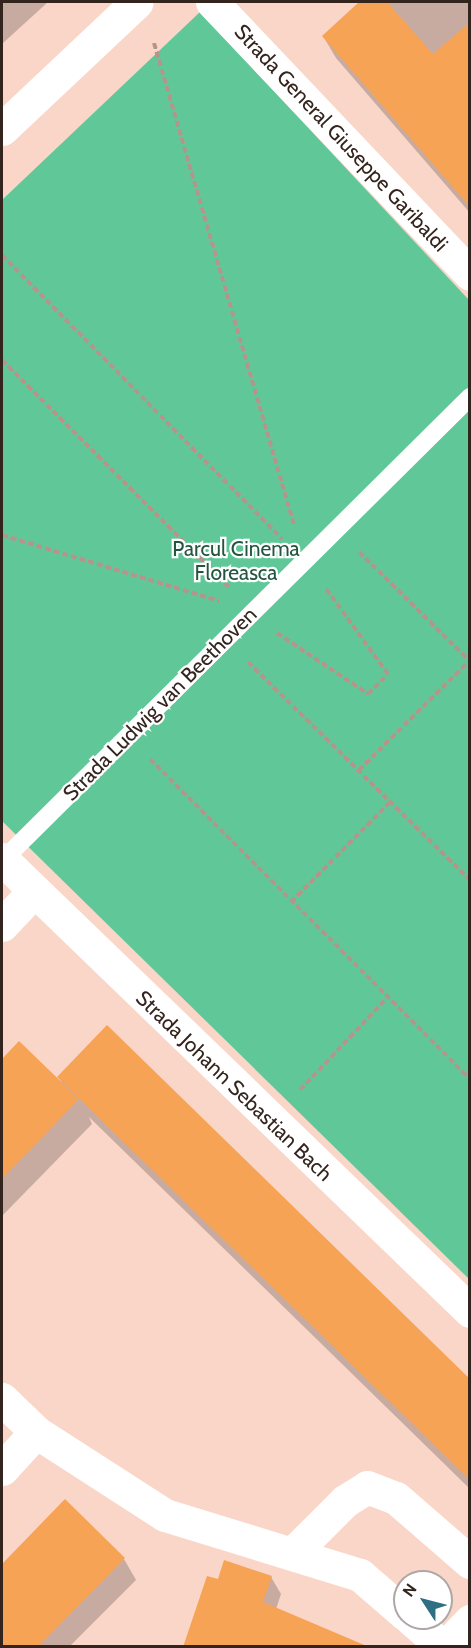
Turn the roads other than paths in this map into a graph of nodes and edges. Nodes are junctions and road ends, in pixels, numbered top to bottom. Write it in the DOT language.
graph roads {
  1 [pos="137,2"];
  2 [pos="212,2"];
  3 [pos="2,129"];
  4 [pos="470,274"];
  5 [pos="470,397"];
  6 [pos="2,859"];
  7 [pos="34,891"];
  8 [pos="2,925"];
  9 [pos="470,1311"];
  10 [pos="2,1399"];
  11 [pos="36,1432"];
  12 [pos="2,1469"];
  13 [pos="294,1552"];
  14 [pos="470,1562"];
  15 [pos="393,1604"];
  16 [pos="470,1621"];
  17 [pos="424,1630"];
  18 [pos="444,1647"];
  1 -- 3 [label="street"];
  2 -- 4 [label="street, Strada General Giuseppe Garibaldi"];
  5 -- 6 [label="lane, Strada Ludwig van Beethoven"];
  6 -- 7 [label="street, Strada Johann Sebastian Bach"];
  7 -- 8 [label="street"];
  7 -- 9 [label="street, Strada Johann Sebastian Bach"];
  10 -- 11 [label="street"];
  11 -- 12 [label="street"];
  11 -- 13 [label="street"];
  13 -- 14 [label="street"];
  13 -- 15 [label="street"];
  16 -- 18 [label="street"];
  17 -- 18 [label="street"];
}
